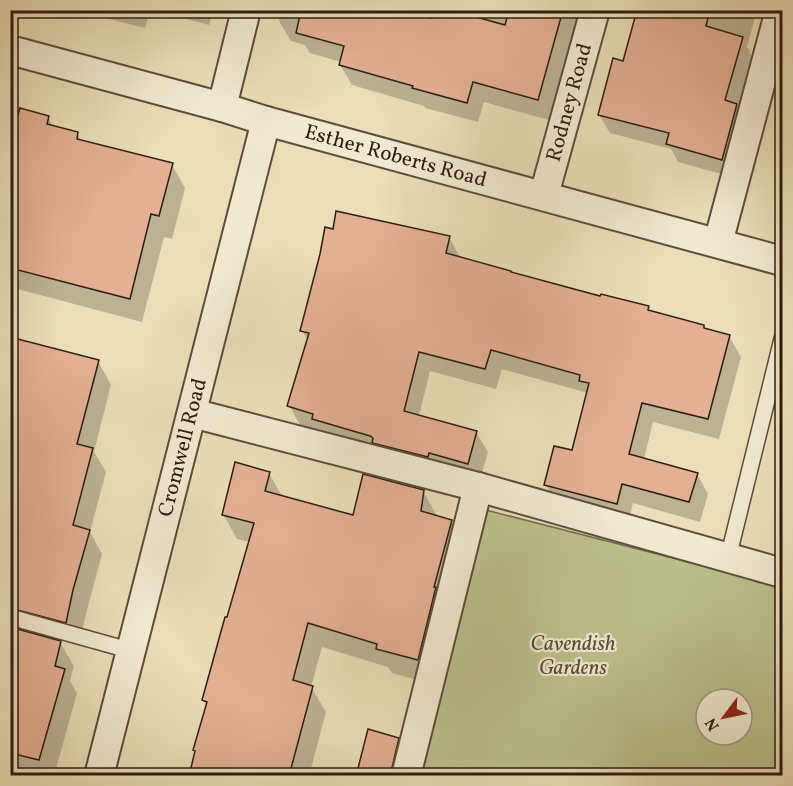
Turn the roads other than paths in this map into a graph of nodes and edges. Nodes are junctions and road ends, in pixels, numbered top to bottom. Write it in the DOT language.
graph roads {
  1 [pos="246,10"];
  2 [pos="595,10"];
  3 [pos="780,10"];
  4 [pos="10,50"];
  5 [pos="222,107"];
  6 [pos="266,121"];
  7 [pos="544,195"];
  8 [pos="718,243"];
  9 [pos="783,261"];
  10 [pos="783,339"];
  11 [pos="192,413"];
  12 [pos="478,487"];
  13 [pos="728,558"];
  14 [pos="783,573"];
  15 [pos="10,617"];
  16 [pos="132,651"];
  17 [pos="99,776"];
  18 [pos="406,776"];
  1 -- 5 [label="street"];
  2 -- 7 [label="street, Rodney Road"];
  3 -- 8 [label="street"];
  4 -- 5 [label="street, Esther Roberts Road"];
  5 -- 6 [label="street, Esther Roberts Road"];
  6 -- 7 [label="street, Esther Roberts Road"];
  6 -- 11 [label="street, Cromwell Road"];
  7 -- 8 [label="street, Esther Roberts Road"];
  8 -- 9 [label="street, Esther Roberts Road"];
  10 -- 13 [label="lane"];
  11 -- 12 [label="street"];
  11 -- 16 [label="street, Cromwell Road"];
  12 -- 13 [label="street"];
  12 -- 18 [label="street"];
  13 -- 14 [label="street"];
  15 -- 16 [label="lane"];
  16 -- 17 [label="street, Cromwell Road"];
}
